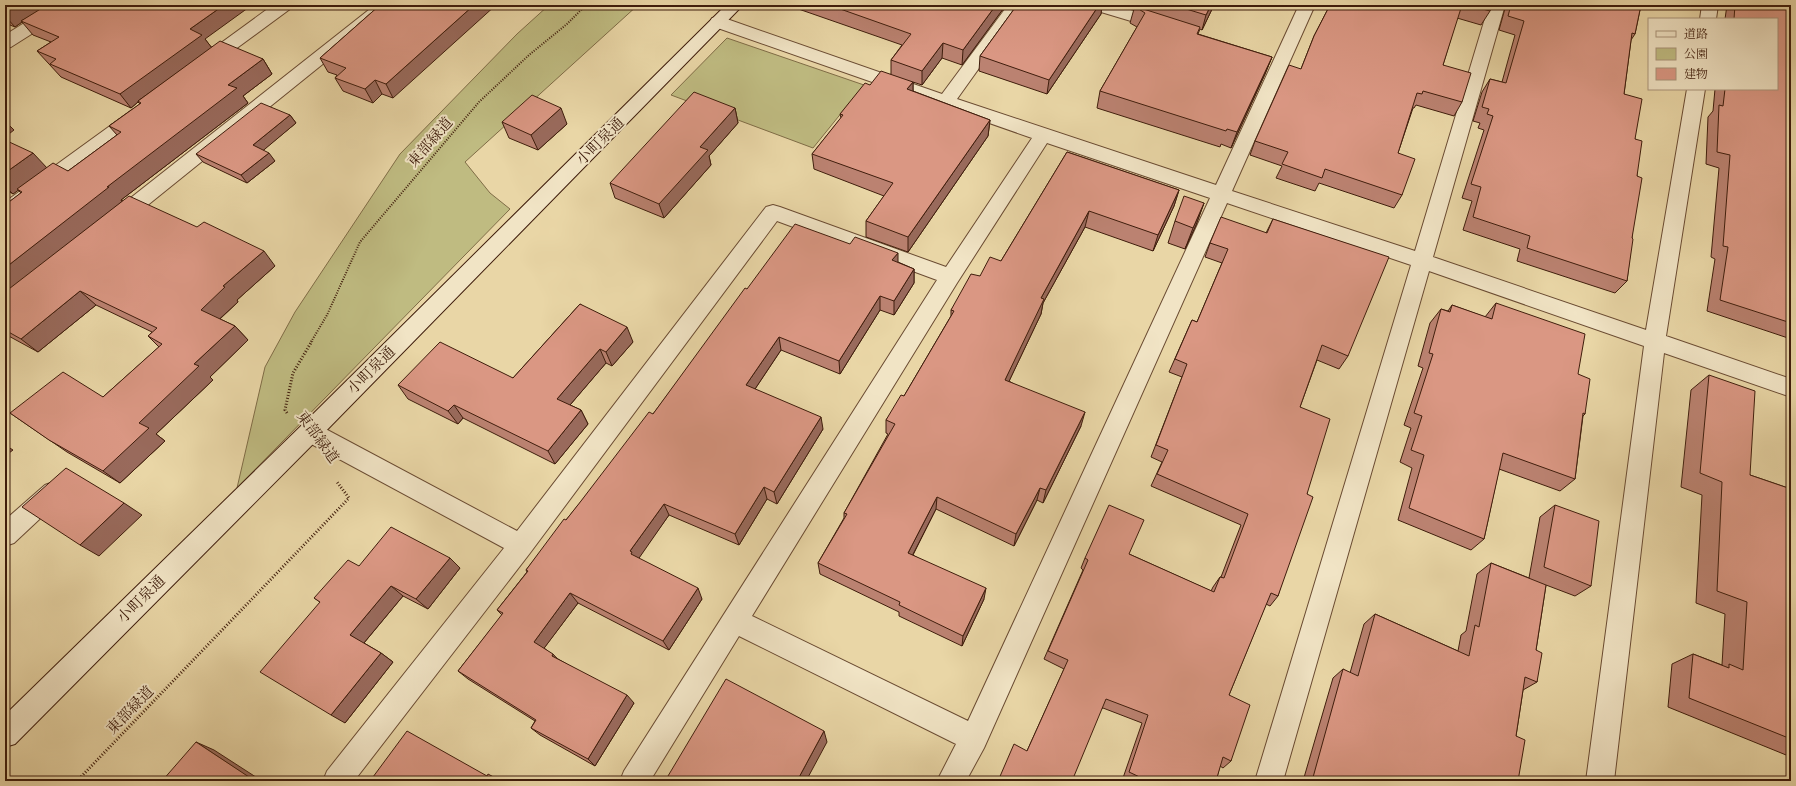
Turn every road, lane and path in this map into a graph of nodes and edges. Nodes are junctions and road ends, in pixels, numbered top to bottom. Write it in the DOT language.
graph roads {
  1 [pos="65,5"];
  2 [pos="284,5"];
  3 [pos="385,5"];
  4 [pos="586,5"];
  5 [pos="735,5"];
  6 [pos="1016,5"];
  7 [pos="1097,5"];
  8 [pos="1308,5"];
  9 [pos="1497,5"];
  10 [pos="1710,5"];
  11 [pos="1708,18"];
  12 [pos="718,22"];
  13 [pos="1179,30"];
  14 [pos="5,43"];
  15 [pos="189,75"];
  16 [pos="1696,90"];
  17 [pos="947,100"];
  18 [pos="151,104"];
  19 [pos="1043,135"];
  20 [pos="1222,194"];
  21 [pos="5,212"];
  22 [pos="102,231"];
  23 [pos="1422,261"];
  24 [pos="950,277"];
  25 [pos="1655,342"];
  26 [pos="1791,388"];
  27 [pos="307,434"];
  28 [pos="336,480"];
  29 [pos="54,491"];
  30 [pos="5,535"];
  31 [pos="521,545"];
  32 [pos="735,620"];
  33 [pos="5,734"];
  34 [pos="974,738"];
  35 [pos="77,781"];
  36 [pos="338,781"];
  37 [pos="634,781"];
  38 [pos="951,781"];
  39 [pos="1269,781"];
  40 [pos="1600,781"];
  1 -- 14 [label="street"];
  2 -- 15 [label="street"];
  3 -- 22 [label="street"];
  4 -- 27 [label="path, 東部緑道"];
  5 -- 12 [label="street, 小町泉通"];
  6 -- 17 [label="street"];
  7 -- 13 [label="street"];
  8 -- 20 [label="street"];
  9 -- 23 [label="street"];
  10 -- 11 [label="street"];
  12 -- 17 [label="street"];
  12 -- 27 [label="street, 小町泉通"];
  16 -- 25 [label="street"];
  17 -- 19 [label="street"];
  18 -- 21 [label="street"];
  19 -- 20 [label="street"];
  19 -- 24 [label="street"];
  20 -- 23 [label="street"];
  20 -- 34 [label="street"];
  23 -- 25 [label="street"];
  23 -- 39 [label="street"];
  24 -- 31 [label="street"];
  24 -- 32 [label="street"];
  25 -- 26 [label="street"];
  25 -- 40 [label="street"];
  27 -- 31 [label="street"];
  27 -- 33 [label="street, 小町泉通"];
  28 -- 35 [label="path, 東部緑道"];
  29 -- 30 [label="street"];
  31 -- 36 [label="street"];
  32 -- 34 [label="street"];
  32 -- 37 [label="street"];
  34 -- 38 [label="street"];
}
